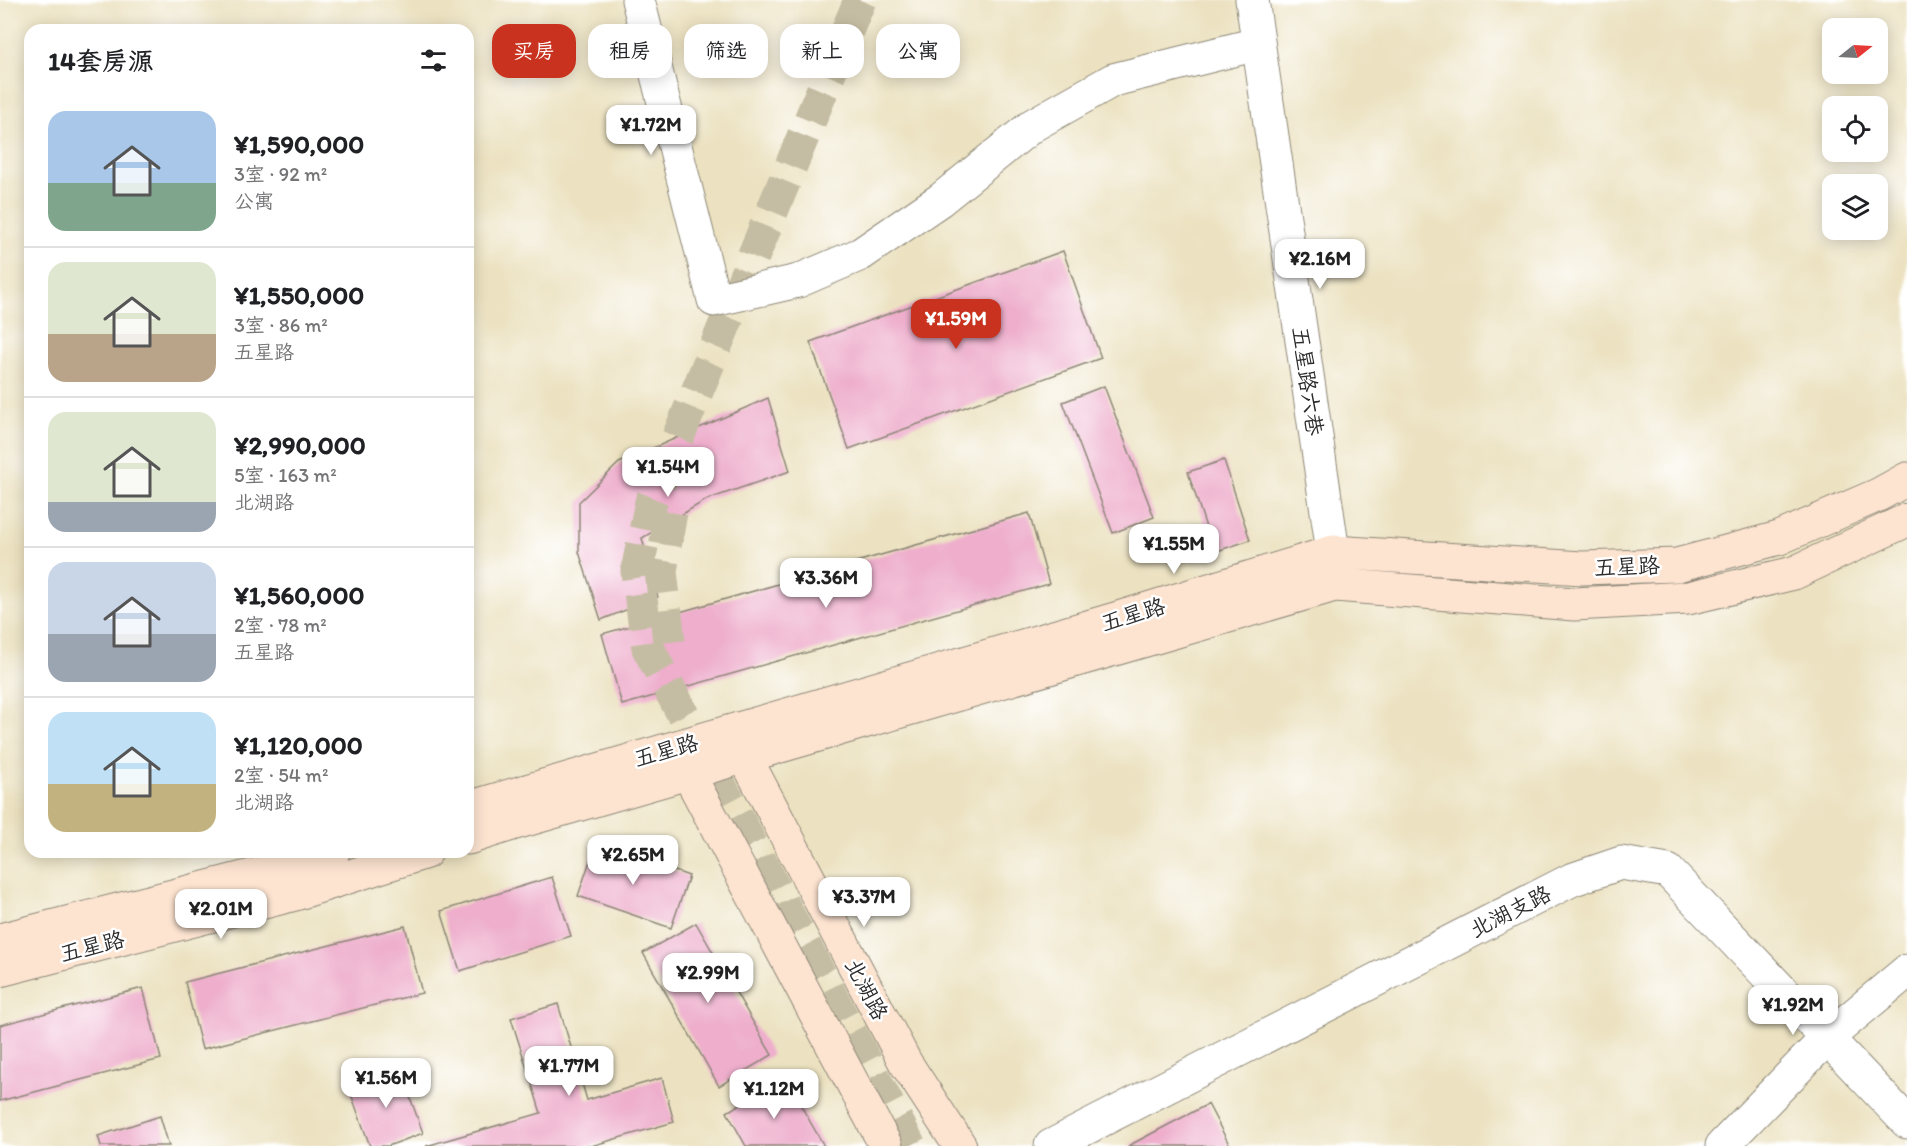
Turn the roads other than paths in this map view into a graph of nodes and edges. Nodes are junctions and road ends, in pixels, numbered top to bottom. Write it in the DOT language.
graph roads {
  1 [pos="638,0"];
  2 [pos="1252,0"];
  3 [pos="1257,44"];
  4 [pos="1907,479"];
  5 [pos="1907,520"];
  6 [pos="1333,552"];
  7 [pos="1335,585"];
  8 [pos="738,744"];
  9 [pos="681,760"];
  10 [pos="474,807"];
  11 [pos="474,836"];
  12 [pos="315,858"];
  13 [pos="407,858"];
  14 [pos="0,940"];
  15 [pos="0,970"];
  16 [pos="1907,971"];
  17 [pos="1828,1037"];
  18 [pos="1907,1122"];
  19 [pos="886,1146"];
  20 [pos="960,1146"];
  21 [pos="1051,1146"];
  22 [pos="1722,1146"];
  1 -- 3 [label="street"];
  2 -- 3 [label="street, 五星路六巷"];
  3 -- 6 [label="street, 五星路六巷"];
  4 -- 6 [label="main road, 五星路"];
  5 -- 7 [label="main road, 五星路"];
  6 -- 7 [label="street, 五星路六巷"];
  6 -- 8 [label="main road, 五星路"];
  7 -- 8 [label="main road, 五星路"];
  8 -- 9 [label="main road, 五星路"];
  8 -- 20 [label="main road, 北湖路"];
  9 -- 10 [label="main road, 五星路"];
  9 -- 11 [label="main road, 五星路"];
  9 -- 19 [label="main road"];
  12 -- 14 [label="main road, 五星路"];
  13 -- 15 [label="main road, 五星路"];
  16 -- 17 [label="street"];
  17 -- 18 [label="street, 北湖支路"];
  17 -- 21 [label="street, 北湖支路"];
  17 -- 22 [label="street"];
}
